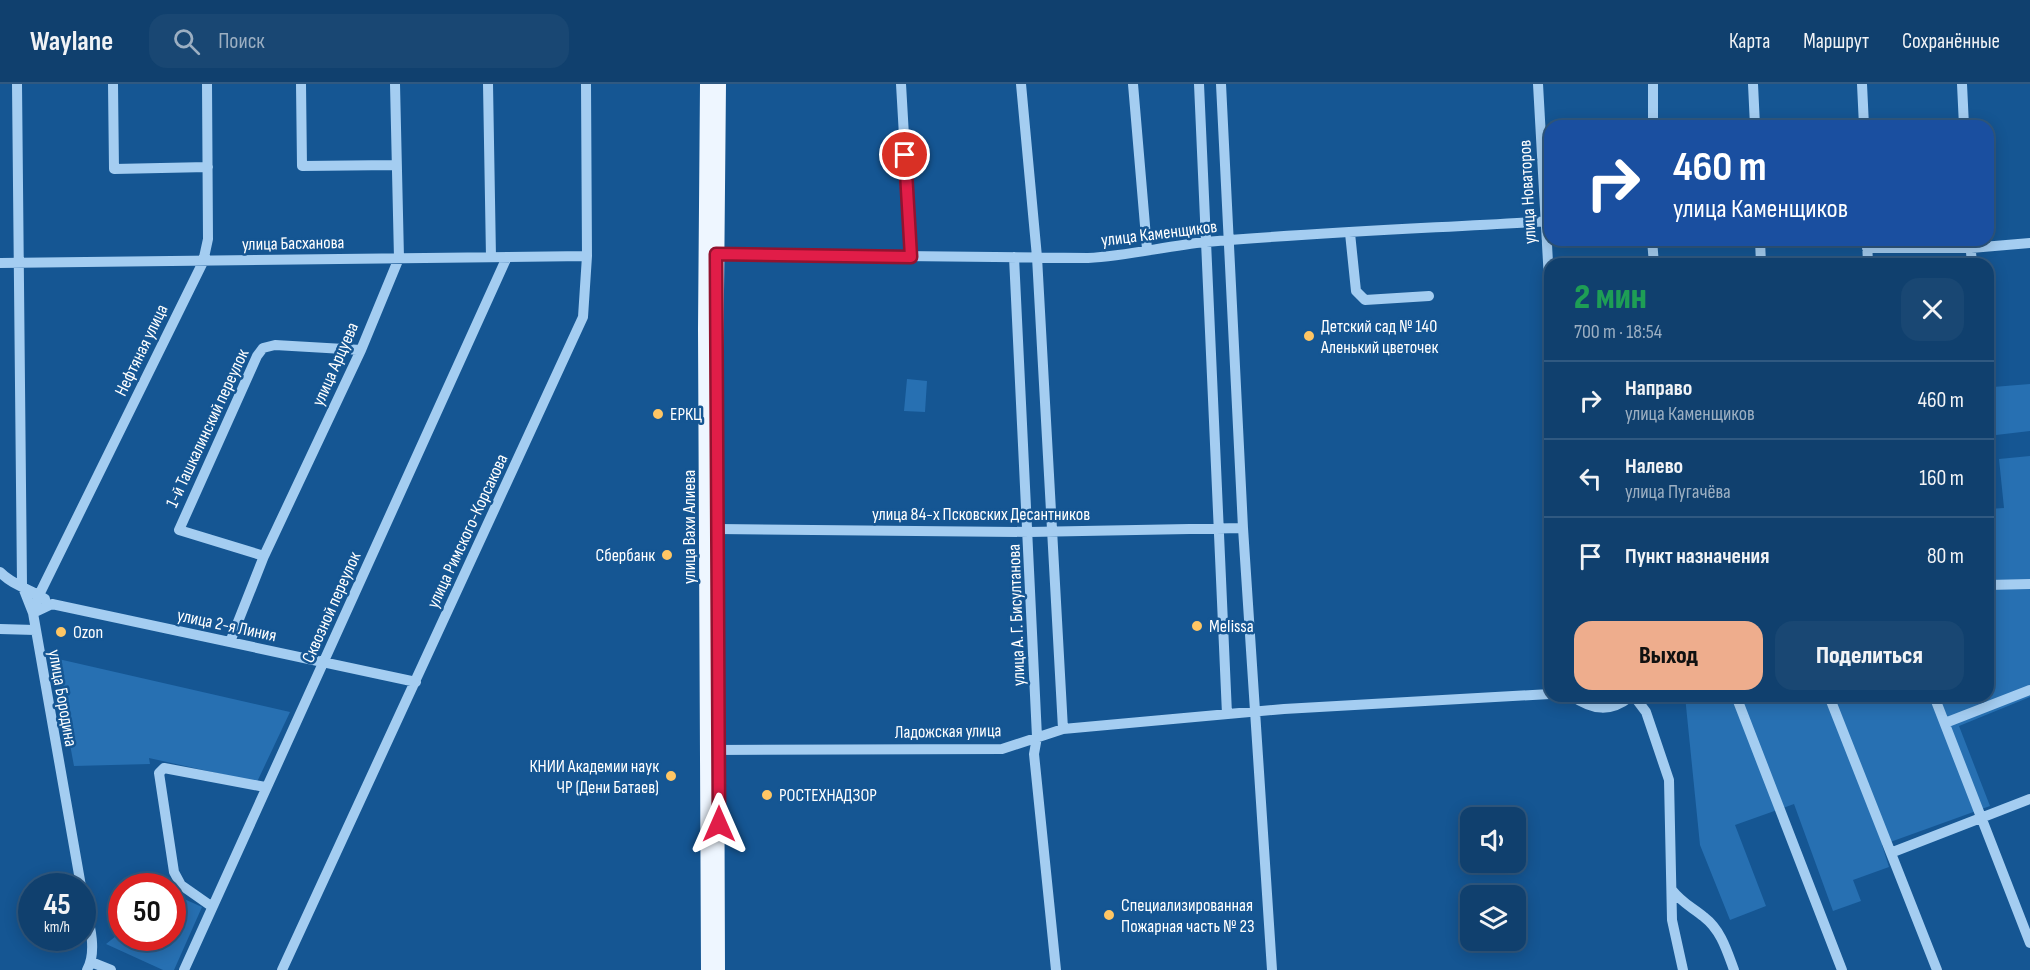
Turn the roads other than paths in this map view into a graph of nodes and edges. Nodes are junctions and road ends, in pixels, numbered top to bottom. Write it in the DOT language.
graph roads {
  1 [pos="17,84"];
  2 [pos="113,84"];
  3 [pos="207,84"];
  4 [pos="301,84"];
  5 [pos="395,84"];
  6 [pos="488,84"];
  7 [pos="586,84"];
  8 [pos="707,84"];
  9 [pos="719,84"];
  10 [pos="901,84"];
  11 [pos="1021,84"];
  12 [pos="1132,84"];
  13 [pos="1199,84"];
  14 [pos="1221,84"];
  15 [pos="1538,84"];
  16 [pos="1653,84"];
  17 [pos="1753,84"];
  18 [pos="1862,84"];
  19 [pos="1962,84"];
  20 [pos="1653,120"];
  21 [pos="1755,120"];
  22 [pos="1864,120"];
  23 [pos="1964,120"];
  24 [pos="395,165"];
  25 [pos="208,167"];
  26 [pos="1544,176"];
  27 [pos="1544,222"];
  28 [pos="1350,233"];
  29 [pos="1229,240"];
  30 [pos="1206,242"];
  31 [pos="2030,243"];
  32 [pos="1994,244"];
  33 [pos="1147,249"];
  34 [pos="711,254"];
  35 [pos="586,255"];
  36 [pos="491,257"];
  37 [pos="507,257"];
  38 [pos="911,257"];
  39 [pos="1014,257"];
  40 [pos="1037,257"];
  41 [pos="399,258"];
  42 [pos="20,262"];
  43 [pos="202,262"];
  44 [pos="0,263"];
  45 [pos="1429,296"];
  46 [pos="361,350"];
  47 [pos="1220,528"];
  48 [pos="1244,528"];
  49 [pos="718,529"];
  50 [pos="1053,531"];
  51 [pos="1029,532"];
  52 [pos="264,556"];
  53 [pos="0,573"];
  54 [pos="2030,584"];
  55 [pos="22,585"];
  56 [pos="1994,585"];
  57 [pos="39,595"];
  58 [pos="52,604"];
  59 [pos="33,613"];
  60 [pos="0,629"];
  61 [pos="35,630"];
  62 [pos="230,642"];
  63 [pos="324,664"];
  64 [pos="416,682"];
  65 [pos="2030,690"];
  66 [pos="1544,694"];
  67 [pos="1584,702"];
  68 [pos="1622,702"];
  69 [pos="1638,702"];
  70 [pos="1738,702"];
  71 [pos="1831,702"];
  72 [pos="1936,702"];
  73 [pos="1256,712"];
  74 [pos="1227,714"];
  75 [pos="1945,723"];
  76 [pos="1063,729"];
  77 [pos="1037,737"];
  78 [pos="713,750"];
  79 [pos="265,787"];
  80 [pos="2030,799"];
  81 [pos="1983,818"];
  82 [pos="1893,852"];
  83 [pos="79,873"];
  84 [pos="1672,890"];
  85 [pos="211,906"];
  86 [pos="2030,909"];
  87 [pos="2019,914"];
  88 [pos="2030,943"];
  89 [pos="90,951"];
  90 [pos="89,966"];
  91 [pos="111,970"];
  92 [pos="184,970"];
  93 [pos="282,970"];
  94 [pos="708,970"];
  95 [pos="718,970"];
  96 [pos="1056,970"];
  97 [pos="1272,970"];
  98 [pos="1683,970"];
  99 [pos="1734,970"];
  100 [pos="1842,970"];
  101 [pos="1937,970"];
  1 -- 42 [label="street, улица Бородина"];
  2 -- 25 [label="street"];
  3 -- 25 [label="street, Нефтяная улица"];
  4 -- 24 [label="street"];
  5 -- 24 [label="street, улица Арцуева"];
  6 -- 36 [label="street"];
  7 -- 35 [label="street, улица Римского-Корсакова"];
  8 -- 34 [label="main road, улица Вахи Алиева"];
  9 -- 34 [label="main road, улица Вахи Алиева"];
  10 -- 38 [label="street"];
  11 -- 40 [label="street"];
  12 -- 33 [label="street"];
  13 -- 30 [label="street"];
  14 -- 29 [label="street"];
  15 -- 26 [label="street, улица Новаторов"];
  16 -- 20 [label="street"];
  17 -- 21 [label="street"];
  18 -- 22 [label="street"];
  19 -- 23 [label="street"];
  24 -- 41 [label="street, улица Арцуева"];
  25 -- 43 [label="street, Нефтяная улица"];
  27 -- 28 [label="street, улица Каменщиков"];
  28 -- 29 [label="street, улица Каменщиков"];
  28 -- 45 [label="street"];
  29 -- 30 [label="street, улица Каменщиков"];
  29 -- 48 [label="street"];
  30 -- 33 [label="street, улица Каменщиков"];
  30 -- 47 [label="street"];
  31 -- 32 [label="street"];
  33 -- 40 [label="street, улица Каменщиков"];
  34 -- 38 [label="street, улица Каменщиков"];
  34 -- 49 [label="main road, улица Вахи Алиева"];
  34 -- 78 [label="main road, улица Вахи Алиева"];
  35 -- 37 [label="street, улица Басханова"];
  35 -- 64 [label="street, улица Римского-Корсакова"];
  36 -- 37 [label="street, улица Басханова"];
  36 -- 41 [label="street, улица Басханова"];
  37 -- 63 [label="street, Сквозной переулок"];
  38 -- 39 [label="street, улица Каменщиков"];
  39 -- 40 [label="street, улица Каменщиков"];
  39 -- 51 [label="street, улица А. Г. Бисултанова"];
  40 -- 50 [label="street"];
  41 -- 43 [label="street, улица Басханова"];
  41 -- 46 [label="street, улица Арцуева"];
  42 -- 43 [label="street, улица Басханова"];
  42 -- 44 [label="street, улица Басханова"];
  42 -- 55 [label="street, улица Бородина"];
  43 -- 57 [label="street, Нефтяная улица"];
  46 -- 52 [label="street, улица Арцуева"];
  46 -- 52 [label="street, 1-й Ташкалинский переулок"];
  47 -- 48 [label="street, улица 84-х Псковских Десантников"];
  47 -- 50 [label="street, улица 84-х Псковских Десантников"];
  47 -- 74 [label="street"];
  48 -- 73 [label="street"];
  49 -- 51 [label="street, улица 84-х Псковских Десантников"];
  49 -- 78 [label="main road, улица Вахи Алиева"];
  50 -- 51 [label="street, улица 84-х Псковских Десантников"];
  50 -- 76 [label="street"];
  51 -- 77 [label="street, улица А. Г. Бисултанова"];
  52 -- 62 [label="street, улица Арцуева"];
  53 -- 55 [label="street"];
  54 -- 56 [label="street"];
  55 -- 57 [label="street"];
  55 -- 59 [label="street, улица Бородина"];
  57 -- 58 [label="street"];
  57 -- 59 [label="street, Нефтяная улица"];
  58 -- 59 [label="street"];
  58 -- 62 [label="street, улица 2-я Линия"];
  59 -- 61 [label="street, улица Бородина"];
  60 -- 61 [label="street"];
  61 -- 83 [label="street, улица Бородина"];
  62 -- 63 [label="street, улица 2-я Линия"];
  63 -- 64 [label="street, улица 2-я Линия"];
  63 -- 79 [label="street, Сквозной переулок"];
  64 -- 93 [label="street, улица Римского-Корсакова"];
  65 -- 75 [label="street"];
  66 -- 73 [label="street, Ладожская улица"];
  67 -- 68 [label="street"];
  69 -- 84 [label="street"];
  70 -- 100 [label="street"];
  71 -- 82 [label="street"];
  72 -- 75 [label="street"];
  73 -- 74 [label="street, Ладожская улица"];
  73 -- 97 [label="street"];
  74 -- 76 [label="street, Ладожская улица"];
  75 -- 81 [label="street"];
  76 -- 77 [label="street, Ладожская улица"];
  77 -- 78 [label="street, Ладожская улица"];
  77 -- 96 [label="street, улица А. Г. Бисултанова"];
  78 -- 94 [label="main road, улица Вахи Алиева"];
  78 -- 95 [label="main road, улица Вахи Алиева"];
  79 -- 85 [label="street, Сквозной переулок"];
  79 -- 85 [label="street"];
  80 -- 81 [label="street"];
  81 -- 82 [label="street"];
  81 -- 87 [label="street"];
  82 -- 101 [label="street"];
  84 -- 98 [label="street"];
  84 -- 99 [label="street"];
  85 -- 92 [label="street, Сквозной переулок"];
  86 -- 87 [label="street"];
  87 -- 88 [label="street"];
  89 -- 90 [label="street"];
  90 -- 91 [label="street"];
}
